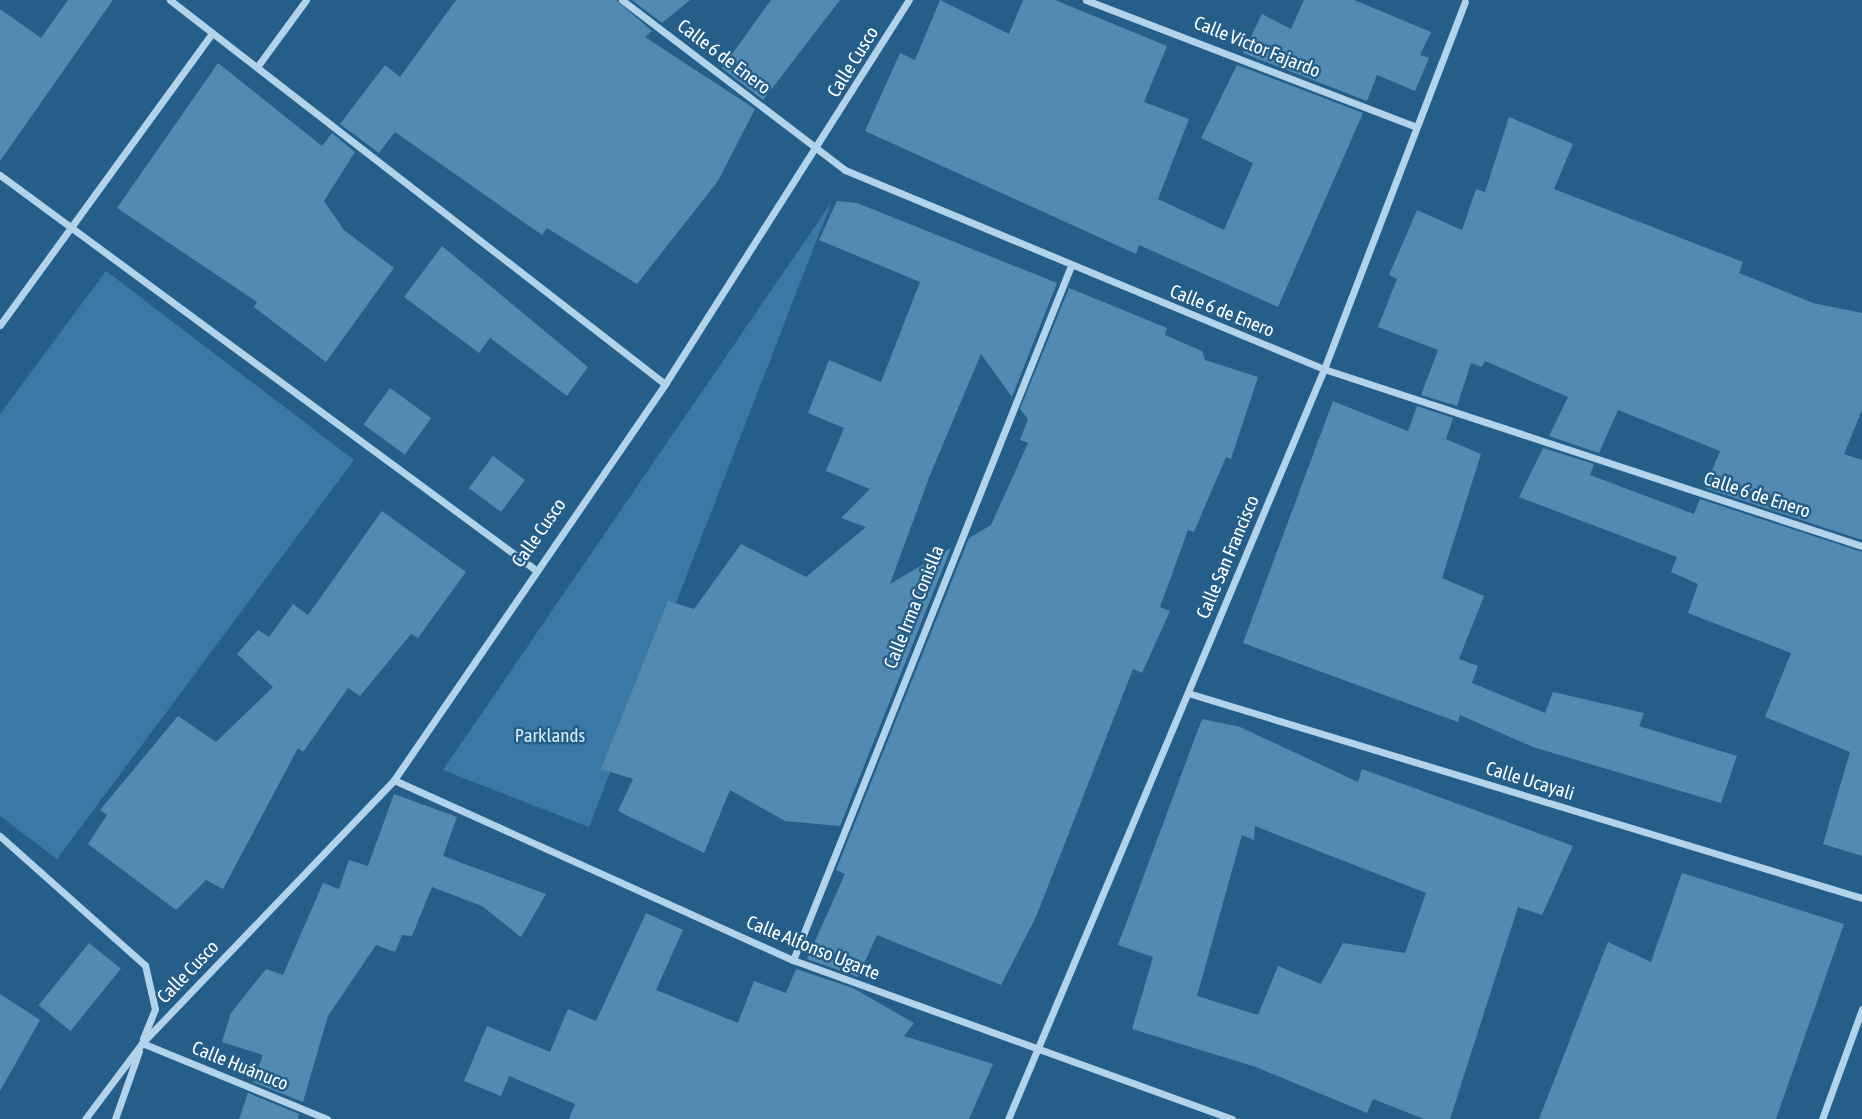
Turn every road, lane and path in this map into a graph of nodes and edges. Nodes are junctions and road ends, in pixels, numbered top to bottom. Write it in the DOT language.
graph roads {
  1 [pos="170,0"];
  2 [pos="306,0"];
  3 [pos="622,0"];
  4 [pos="909,0"];
  5 [pos="1086,0"];
  6 [pos="1465,2"];
  7 [pos="212,33"];
  8 [pos="257,67"];
  9 [pos="1415,126"];
  10 [pos="818,148"];
  11 [pos="0,176"];
  12 [pos="71,229"];
  13 [pos="1070,268"];
  14 [pos="0,325"];
  15 [pos="1324,369"];
  16 [pos="665,384"];
  17 [pos="1862,546"];
  18 [pos="533,568"];
  19 [pos="1188,693"];
  20 [pos="394,780"];
  21 [pos="0,835"];
  22 [pos="1862,898"];
  23 [pos="793,960"];
  24 [pos="1862,1009"];
  25 [pos="142,1043"];
  26 [pos="1038,1047"];
  27 [pos="85,1119"];
  28 [pos="115,1119"];
  29 [pos="327,1119"];
  30 [pos="1009,1119"];
  31 [pos="1232,1119"];
  32 [pos="1822,1119"];
  1 -- 7 [label="street"];
  2 -- 8 [label="street"];
  3 -- 10 [label="street, Calle 6 de Enero"];
  4 -- 10 [label="street, Calle Cusco"];
  5 -- 9 [label="street, Calle Víctor Fajardo"];
  6 -- 9 [label="street, Calle San Francisco"];
  7 -- 8 [label="street"];
  7 -- 12 [label="street"];
  8 -- 16 [label="street"];
  9 -- 15 [label="street, Calle San Francisco"];
  10 -- 13 [label="street, Calle 6 de Enero"];
  10 -- 16 [label="street, Calle Cusco"];
  11 -- 12 [label="street"];
  12 -- 14 [label="street"];
  12 -- 18 [label="street"];
  13 -- 15 [label="street, Calle 6 de Enero"];
  13 -- 23 [label="street, Calle Irma Conislla"];
  15 -- 17 [label="street, Calle 6 de Enero"];
  15 -- 19 [label="street, Calle San Francisco"];
  16 -- 18 [label="street, Calle Cusco"];
  18 -- 20 [label="street, Calle Cusco"];
  19 -- 22 [label="street, Calle Ucayali"];
  19 -- 26 [label="street, Calle San Francisco"];
  20 -- 23 [label="street, Calle Alfonso Ugarte"];
  20 -- 25 [label="street, Calle Cusco"];
  21 -- 25 [label="street"];
  23 -- 26 [label="street, Calle Alfonso Ugarte"];
  24 -- 32 [label="street"];
  25 -- 27 [label="street"];
  25 -- 28 [label="street"];
  25 -- 29 [label="street, Calle Huánuco"];
  26 -- 30 [label="street, Calle San Francisco"];
  26 -- 31 [label="street, Calle Alfonso Ugarte"];
}
